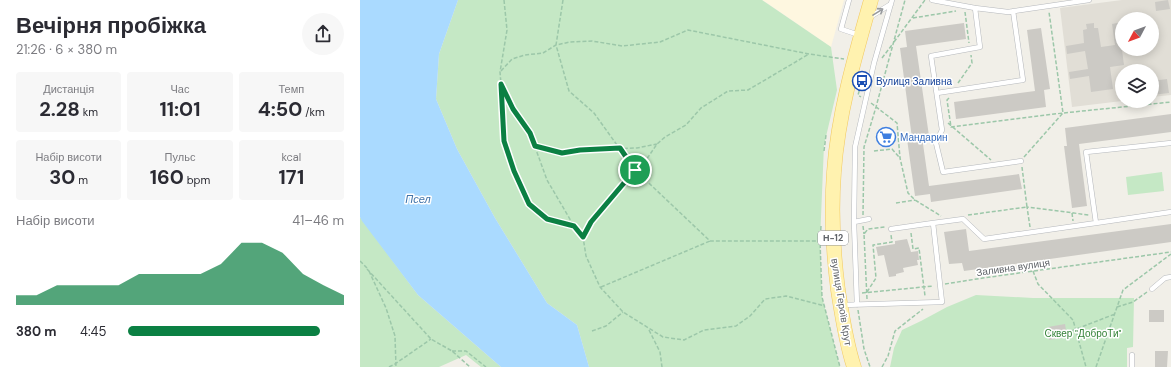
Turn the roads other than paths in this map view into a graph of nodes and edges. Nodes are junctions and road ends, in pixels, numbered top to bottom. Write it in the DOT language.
graph roads {
  1 [pos="849,0"];
  2 [pos="871,0"];
  3 [pos="932,0"];
  4 [pos="1089,0"];
  5 [pos="1080,1"];
  6 [pos="892,2"];
  7 [pos="975,8"];
  8 [pos="1013,11"];
  9 [pos="865,20"];
  10 [pos="861,36"];
  11 [pos="937,93"];
  12 [pos="1171,143"];
  13 [pos="1021,161"];
  14 [pos="1171,212"];
  15 [pos="869,219"];
  16 [pos="854,222"];
  17 [pos="933,223"];
  18 [pos="1096,223"];
  19 [pos="891,232"];
  20 [pos="1171,277"];
  21 [pos="1152,289"];
  22 [pos="857,304"];
  23 [pos="840,305"];
  24 [pos="1132,355"];
  25 [pos="854,367"];
  26 [pos="1132,367"];
  1 -- 10 [label="lane"];
  2 -- 9 [label="main road, вулиця Героїв Крут / Н-12"];
  3 -- 7 [label="lane"];
  4 -- 5 [label="lane"];
  5 -- 8 [label="lane"];
  9 -- 6 [label="lane, one-way"];
  6 -- 16 [label="lane"];
  7 -- 8 [label="lane"];
  7 -- 11 [label="lane"];
  8 -- 11 [label="lane"];
  9 -- 10 [label="main road, вулиця Героїв Крут / Н-12"];
  10 -- 23 [label="main road, вулиця Героїв Крут / Н-12"];
  11 -- 13 [label="lane"];
  12 -- 18 [label="lane"];
  14 -- 18 [label="lane"];
  15 -- 16 [label="lane"];
  16 -- 22 [label="lane"];
  17 -- 18 [label="lane"];
  17 -- 19 [label="lane"];
  17 -- 22 [label="lane"];
  20 -- 21 [label="lane"];
  22 -- 23 [label="lane"];
  23 -- 25 [label="main road, вулиця Героїв Крут / Н-12"];
  24 -- 26 [label="lane"];
}
